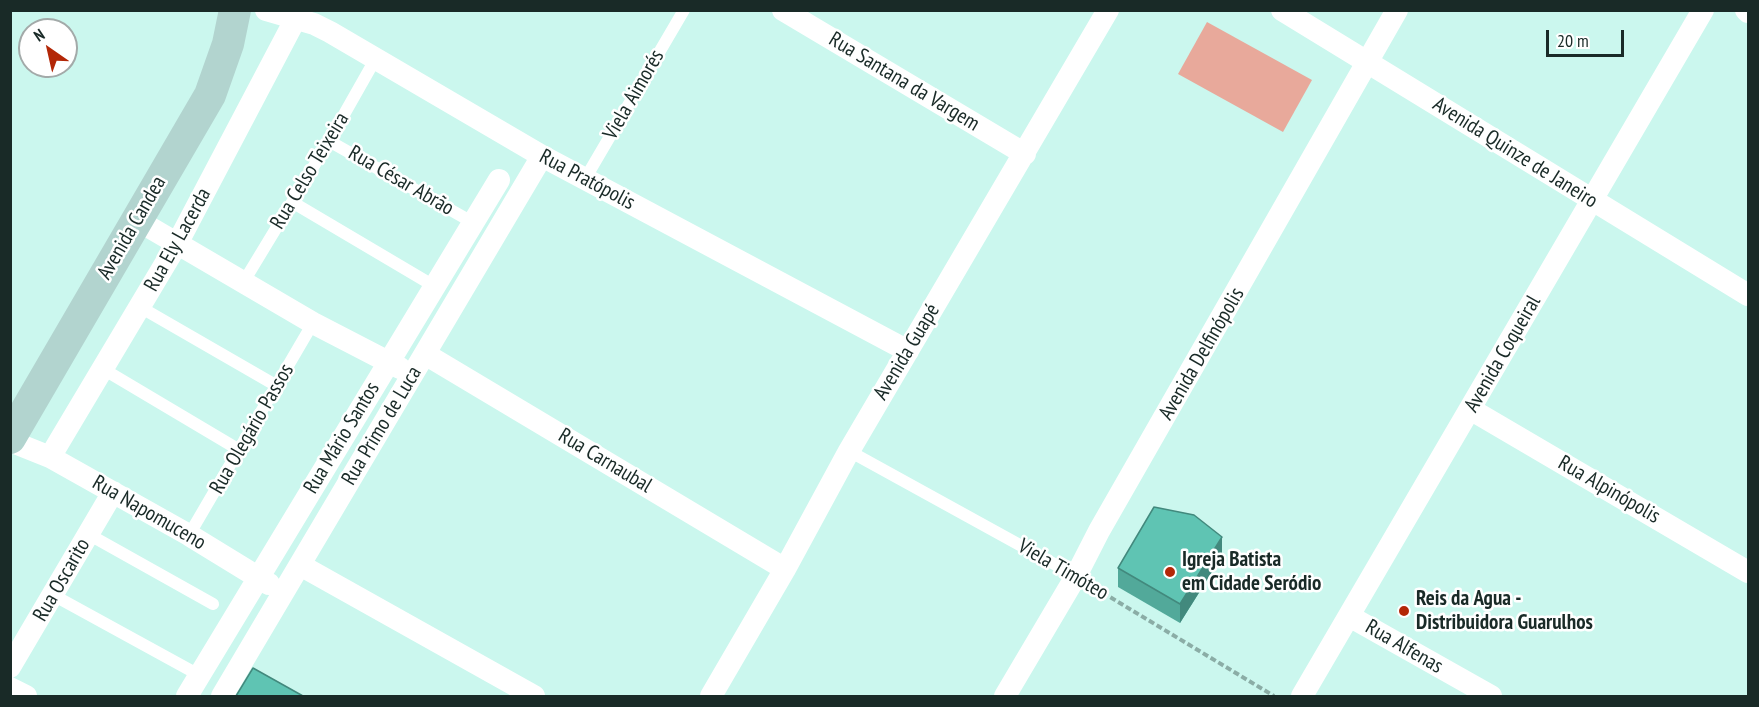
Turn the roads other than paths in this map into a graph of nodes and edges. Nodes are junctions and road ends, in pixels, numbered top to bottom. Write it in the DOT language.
graph roads {
  1 [pos="235,10"];
  2 [pos="266,10"];
  3 [pos="684,10"];
  4 [pos="783,10"];
  5 [pos="1108,10"];
  6 [pos="1282,10"];
  7 [pos="1397,10"];
  8 [pos="1703,10"];
  9 [pos="296,18"];
  10 [pos="376,58"];
  11 [pos="1367,63"];
  12 [pos="330,141"];
  13 [pos="1025,154"];
  14 [pos="542,156"];
  15 [pos="585,178"];
  16 [pos="499,180"];
  17 [pos="1593,201"];
  18 [pos="292,202"];
  19 [pos="137,220"];
  20 [pos="472,222"];
  21 [pos="177,244"];
  22 [pos="243,283"];
  23 [pos="434,286"];
  24 [pos="1749,295"];
  25 [pos="140,307"];
  26 [pos="313,323"];
  27 [pos="908,351"];
  28 [pos="425,354"];
  29 [pos="388,362"];
  30 [pos="103,369"];
  31 [pos="412,374"];
  32 [pos="277,386"];
  33 [pos="1470,409"];
  34 [pos="10,439"];
  35 [pos="241,451"];
  36 [pos="849,451"];
  37 [pos="50,457"];
  38 [pos="113,492"];
  39 [pos="88,534"];
  40 [pos="189,535"];
  41 [pos="300,565"];
  42 [pos="785,569"];
  43 [pos="1749,572"];
  44 [pos="1076,576"];
  45 [pos="258,577"];
  46 [pos="283,593"];
  47 [pos="53,595"];
  48 [pos="213,604"];
  49 [pos="1349,616"];
  50 [pos="10,667"];
  51 [pos="200,675"];
  52 [pos="10,688"];
  53 [pos="26,696"];
  54 [pos="187,696"];
  55 [pos="222,696"];
  56 [pos="534,696"];
  57 [pos="711,696"];
  58 [pos="1005,696"];
  59 [pos="1302,696"];
  60 [pos="1491,696"];
  1 -- 19 [label="main road, Avenida Candea"];
  2 -- 9 [label="street, Rua Pratópolis"];
  3 -- 15 [label="lane, Viela Aimorés"];
  4 -- 13 [label="street, Rua Santana da Vargem"];
  5 -- 13 [label="street, Avenida Guapé"];
  6 -- 11 [label="street, Avenida Quinze de Janeiro"];
  7 -- 11 [label="street, Avenida Delfinópolis"];
  8 -- 17 [label="street, Avenida Coqueiral"];
  9 -- 10 [label="street, Rua Pratópolis"];
  9 -- 21 [label="street, Rua Ely Lacerda"];
  10 -- 12 [label="lane, Rua Celso Teixeira"];
  10 -- 14 [label="street, Rua Pratópolis"];
  11 -- 17 [label="street, Avenida Quinze de Janeiro"];
  11 -- 44 [label="street, Avenida Delfinópolis"];
  12 -- 18 [label="lane, Rua Celso Teixeira"];
  12 -- 20 [label="lane, Rua César Abrão"];
  13 -- 27 [label="street, Avenida Guapé"];
  14 -- 15 [label="street, Rua Pratópolis"];
  14 -- 28 [label="street, Rua Primo de Luca"];
  15 -- 27 [label="street, Rua Pratópolis"];
  16 -- 20 [label="street, Rua Mário Santos"];
  17 -- 24 [label="street, Avenida Quinze de Janeiro"];
  17 -- 33 [label="street, Avenida Coqueiral"];
  18 -- 22 [label="lane, Rua Celso Teixeira"];
  18 -- 23 [label="lane"];
  19 -- 21 [label="street"];
  19 -- 34 [label="main road, Avenida Candea"];
  20 -- 23 [label="street, Rua Mário Santos"];
  21 -- 22 [label="street"];
  21 -- 25 [label="street, Rua Ely Lacerda"];
  22 -- 26 [label="street"];
  23 -- 29 [label="street, Rua Mário Santos"];
  25 -- 30 [label="street, Rua Ely Lacerda"];
  25 -- 32 [label="lane"];
  26 -- 29 [label="street"];
  26 -- 32 [label="lane, Rua Olegário Passos"];
  27 -- 36 [label="street, Avenida Guapé"];
  28 -- 31 [label="street, Rua Primo de Luca"];
  28 -- 42 [label="street, Rua Carnaubal"];
  29 -- 31 [label="street"];
  29 -- 45 [label="street, Rua Mário Santos"];
  30 -- 35 [label="lane"];
  30 -- 37 [label="street, Rua Ely Lacerda"];
  31 -- 41 [label="street, Rua Primo de Luca"];
  32 -- 35 [label="lane, Rua Olegário Passos"];
  33 -- 43 [label="street, Rua Alpinópolis"];
  33 -- 49 [label="street, Avenida Coqueiral"];
  34 -- 37 [label="street, Rua Napomuceno"];
  35 -- 40 [label="lane, Rua Olegário Passos"];
  36 -- 42 [label="street, Avenida Guapé"];
  36 -- 44 [label="lane, Viela Timóteo"];
  37 -- 38 [label="street, Rua Napomuceno"];
  38 -- 39 [label="street, Rua Oscarito"];
  38 -- 40 [label="street, Rua Napomuceno"];
  39 -- 47 [label="street, Rua Oscarito"];
  39 -- 48 [label="lane"];
  40 -- 45 [label="street, Rua Napomuceno"];
  41 -- 46 [label="street, Rua Primo de Luca"];
  41 -- 56 [label="street"];
  42 -- 57 [label="street, Avenida Guapé"];
  44 -- 58 [label="street, Avenida Delfinópolis"];
  45 -- 46 [label="street, Rua Napomuceno"];
  45 -- 51 [label="street, Rua Mário Santos"];
  46 -- 55 [label="street, Rua Primo de Luca"];
  47 -- 50 [label="street, Rua Oscarito"];
  47 -- 51 [label="lane"];
  49 -- 59 [label="street, Avenida Coqueiral"];
  49 -- 60 [label="street, Rua Alfenas"];
  51 -- 54 [label="street, Rua Mário Santos"];
  52 -- 53 [label="street"];
}
